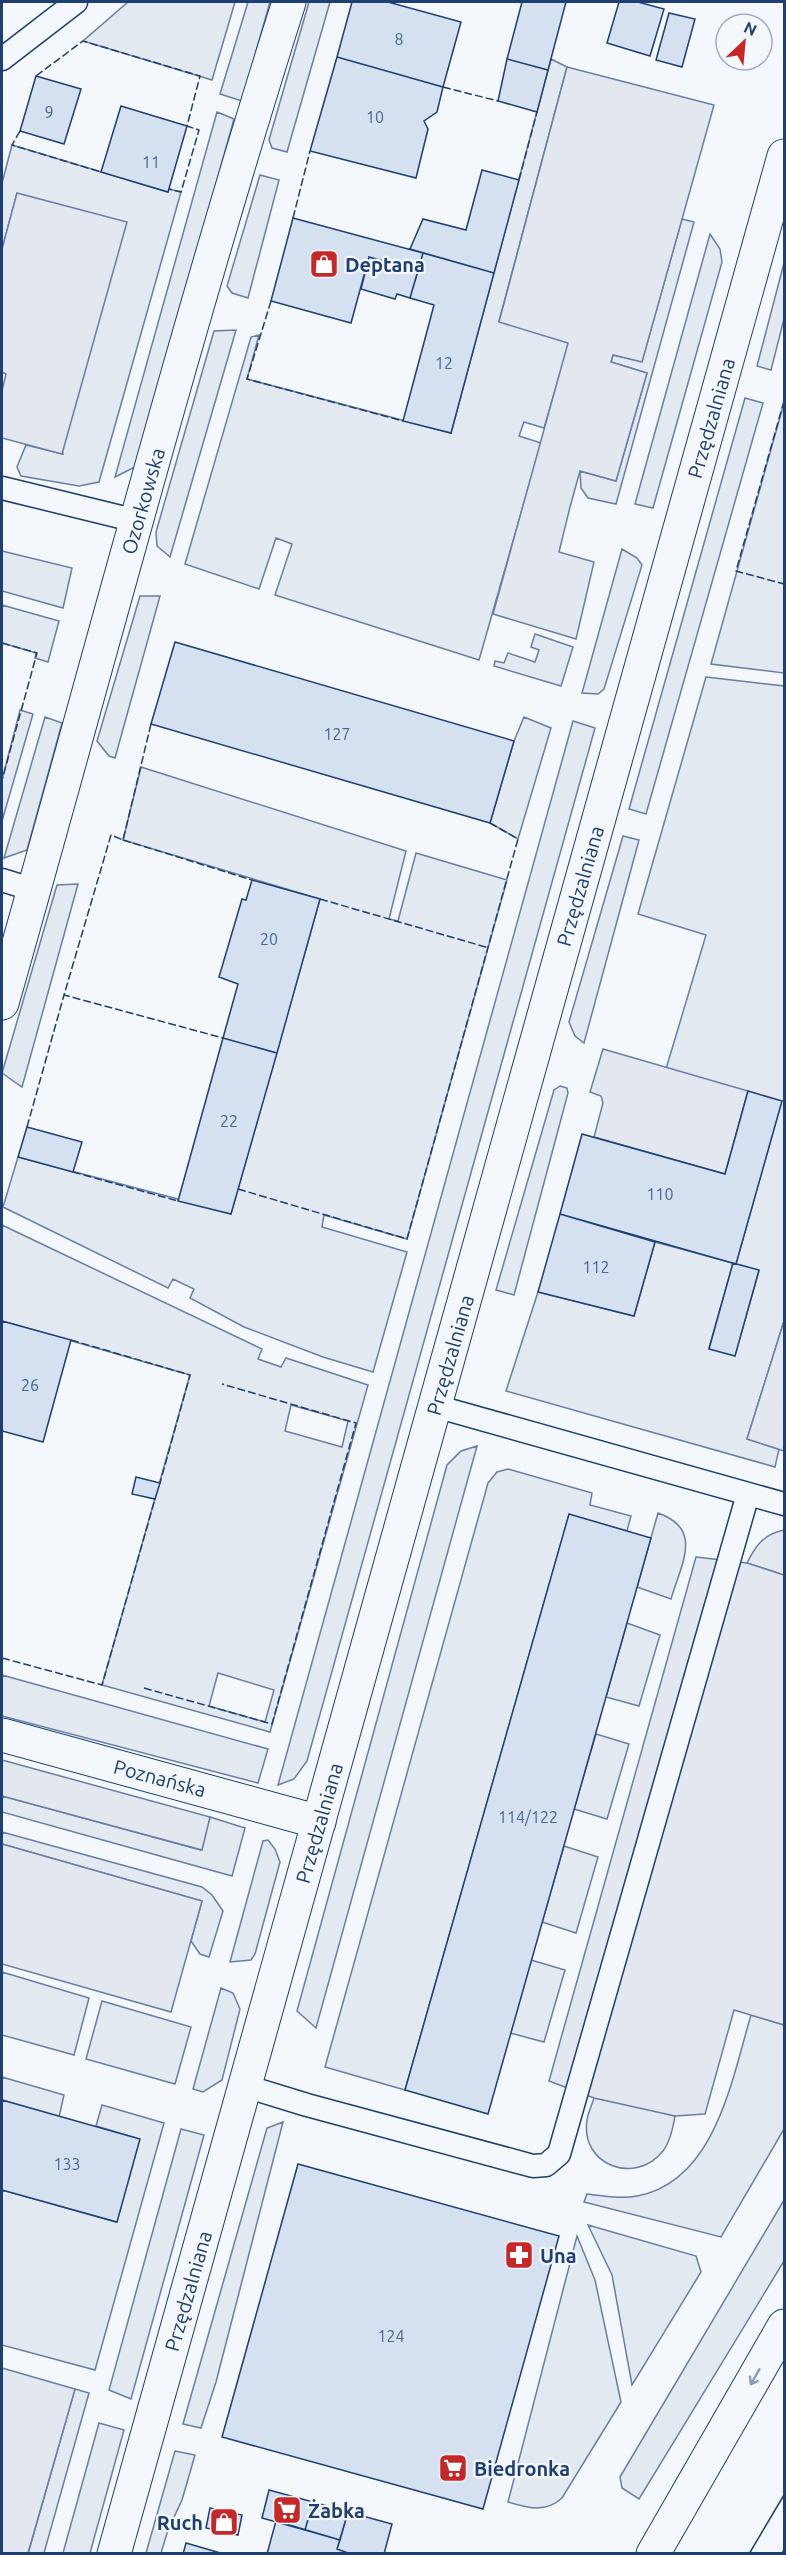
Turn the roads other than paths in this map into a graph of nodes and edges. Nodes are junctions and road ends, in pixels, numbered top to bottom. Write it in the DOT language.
graph roads {
  1 [pos="76,2"];
  2 [pos="289,2"];
  3 [pos="2,59"];
  4 [pos="784,156"];
  5 [pos="2,488"];
  6 [pos="137,521"];
  7 [pos="2,880"];
  8 [pos="34,890"];
  9 [pos="2,1003"];
  10 [pos="435,1406"];
  11 [pos="748,1494"];
  12 [pos="784,1504"];
  13 [pos="2,1735"];
  14 [pos="319,1822"];
  15 [pos="245,2086"];
  16 [pos="784,2326"];
  17 [pos="114,2553"];
  18 [pos="653,2553"];
  1 -- 3 [label="lane"];
  2 -- 6 [label="street, Ozorkowska"];
  4 -- 10 [label="street, Przędzalniana"];
  5 -- 6 [label="lane"];
  6 -- 8 [label="street, Ozorkowska"];
  7 -- 8 [label="lane"];
  8 -- 9 [label="street, Ozorkowska"];
  10 -- 11 [label="lane"];
  10 -- 14 [label="street, Przędzalniana"];
  11 -- 12 [label="lane"];
  11 -- 15 [label="lane"];
  13 -- 14 [label="street, Poznańska"];
  14 -- 15 [label="street, Przędzalniana"];
  15 -- 17 [label="street, Przędzalniana"];
  16 -- 18 [label="street, one-way"];
}
